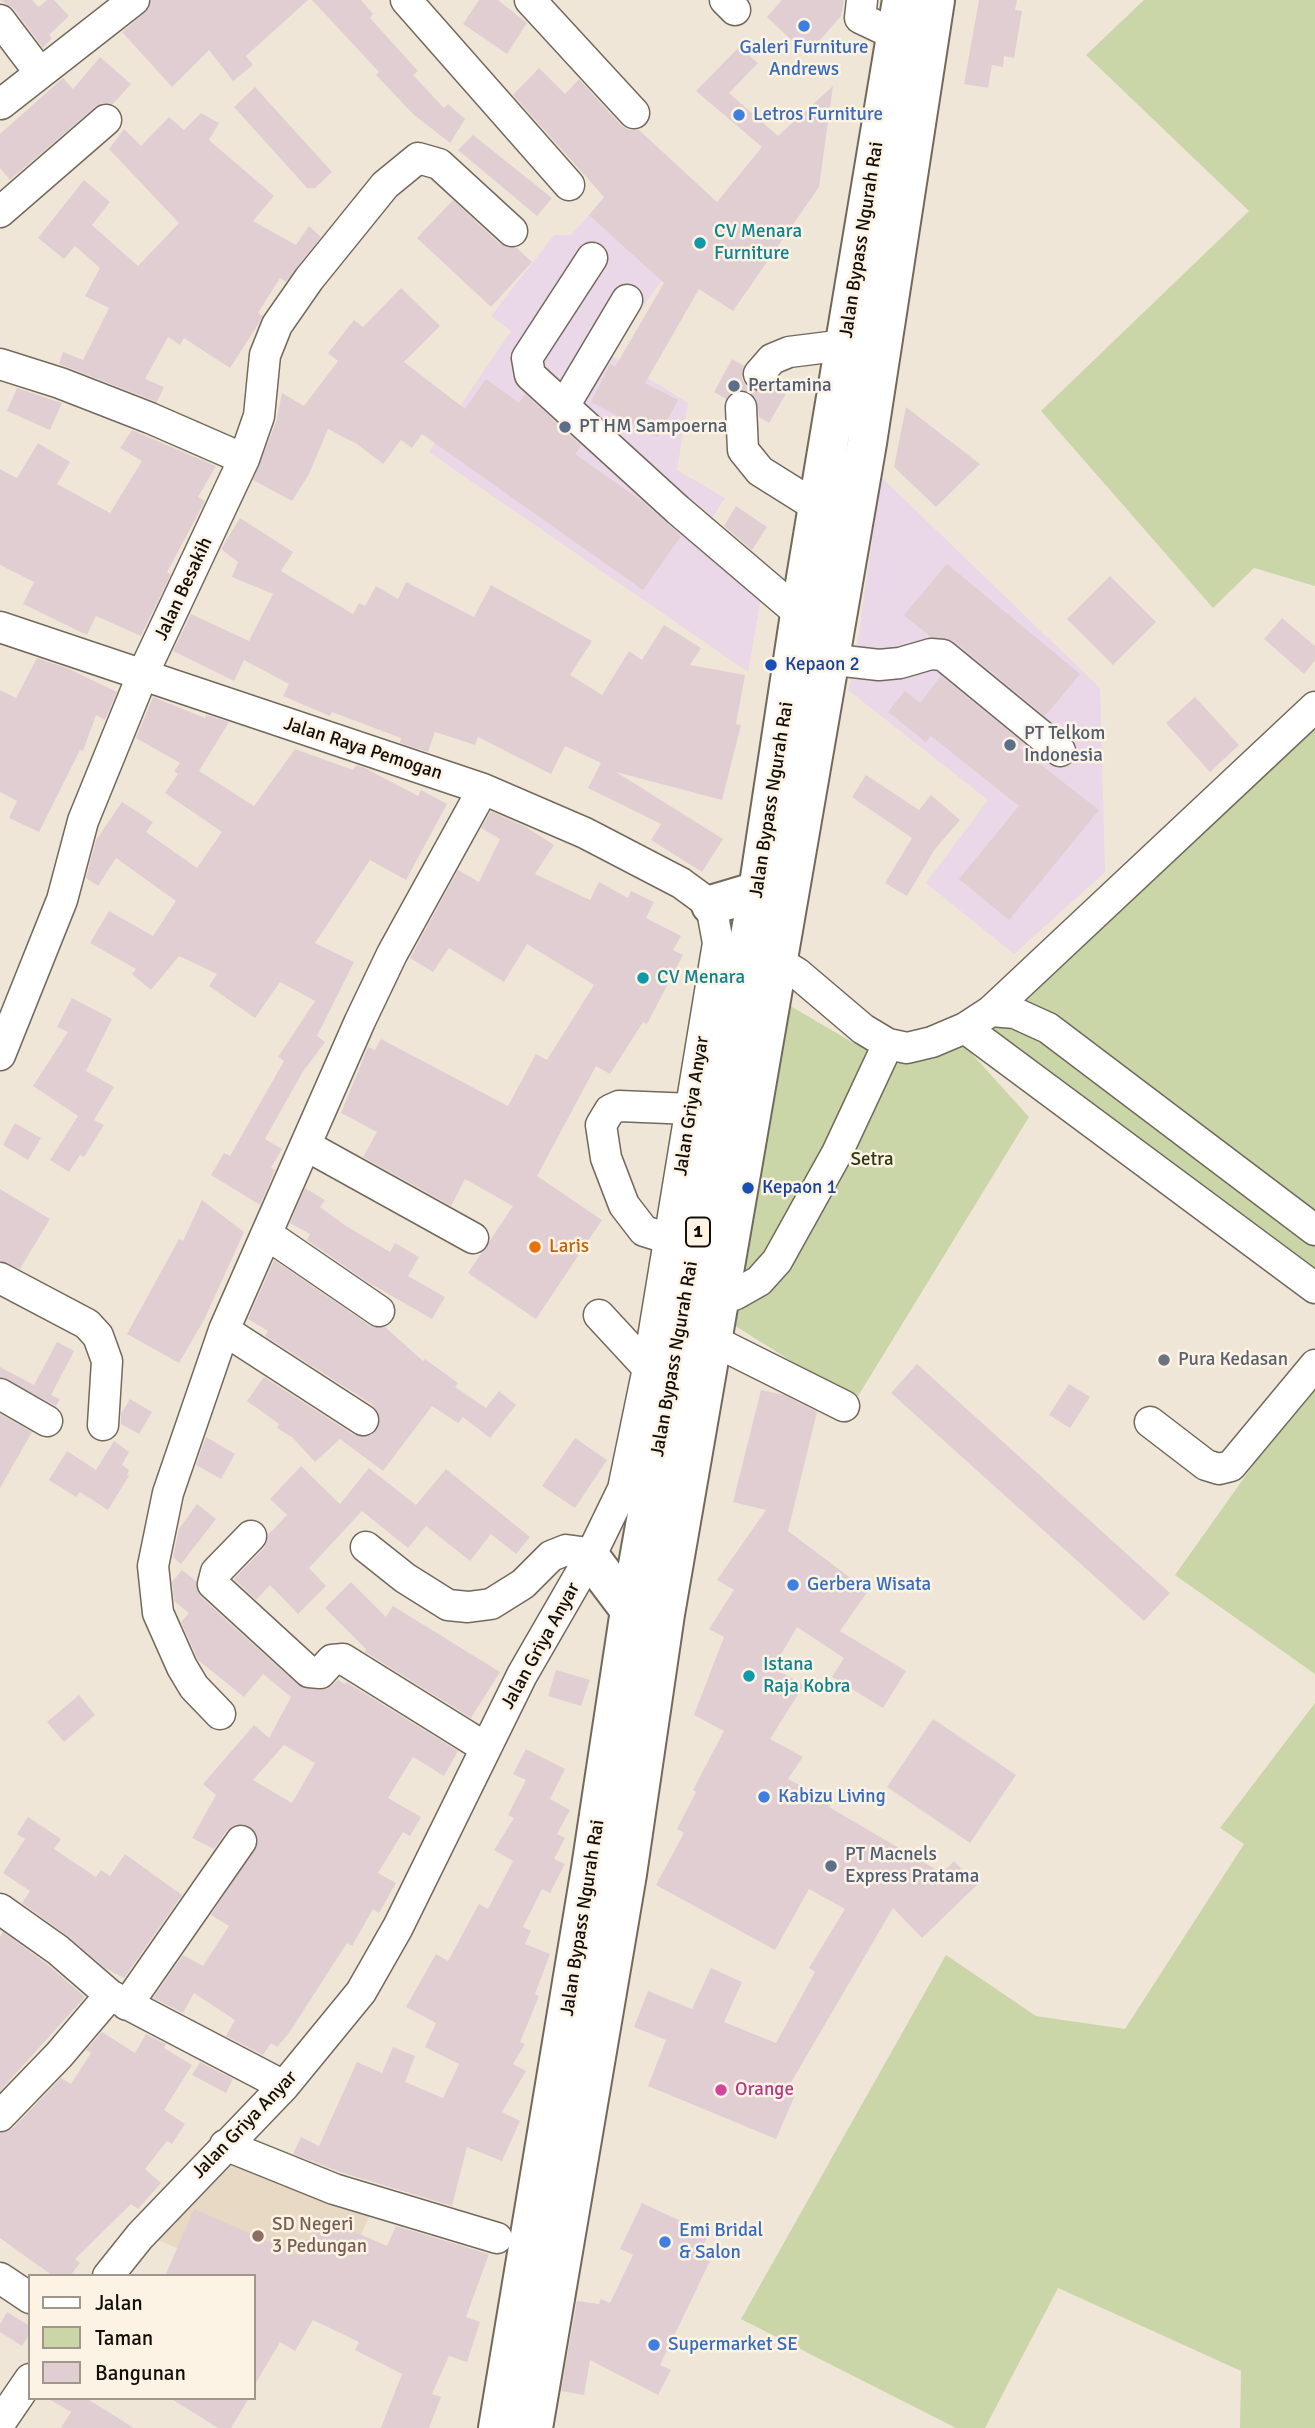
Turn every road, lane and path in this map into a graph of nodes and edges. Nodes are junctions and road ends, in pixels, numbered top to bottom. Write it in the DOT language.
graph roads {
  1 [pos="134,0"];
  2 [pos="406,0"];
  3 [pos="530,0"];
  4 [pos="862,0"];
  5 [pos="935,0"];
  6 [pos="0,20"];
  7 [pos="909,26"];
  8 [pos="40,73"];
  9 [pos="1,104"];
  10 [pos="634,113"];
  11 [pos="106,120"];
  12 [pos="569,185"];
  13 [pos="0,212"];
  14 [pos="512,231"];
  15 [pos="592,258"];
  16 [pos="627,299"];
  17 [pos="845,345"];
  18 [pos="0,365"];
  19 [pos="759,374"];
  20 [pos="564,406"];
  21 [pos="741,407"];
  22 [pos="244,459"];
  23 [pos="819,508"];
  24 [pos="800,614"];
  25 [pos="0,627"];
  26 [pos="827,659"];
  27 [pos="142,676"];
  28 [pos="1315,707"];
  29 [pos="1060,751"];
  30 [pos="483,789"];
  31 [pos="758,891"];
  32 [pos="710,905"];
  33 [pos="779,962"];
  34 [pos="991,1011"];
  35 [pos="7,1018"];
  36 [pos="965,1028"];
  37 [pos="888,1044"];
  38 [pos="0,1055"];
  39 [pos="692,1109"];
  40 [pos="307,1146"];
  41 [pos="1315,1230"];
  42 [pos="268,1235"];
  43 [pos="473,1238"];
  44 [pos="670,1239"];
  45 [pos="0,1278"];
  46 [pos="1315,1288"];
  47 [pos="719,1300"];
  48 [pos="379,1311"];
  49 [pos="599,1315"];
  50 [pos="224,1330"];
  51 [pos="712,1340"];
  52 [pos="1315,1365"];
  53 [pos="648,1368"];
  54 [pos="0,1394"];
  55 [pos="844,1406"];
  56 [pos="363,1420"];
  57 [pos="47,1421"];
  58 [pos="1150,1423"];
  59 [pos="103,1425"];
  60 [pos="251,1536"];
  61 [pos="366,1547"];
  62 [pos="590,1558"];
  63 [pos="648,1612"];
  64 [pos="219,1714"];
  65 [pos="486,1748"];
  66 [pos="240,1841"];
  67 [pos="609,1871"];
  68 [pos="0,1909"];
  69 [pos="118,2000"];
  70 [pos="284,2086"];
  71 [pos="0,2116"];
  72 [pos="225,2146"];
  73 [pos="497,2238"];
  74 [pos="110,2274"];
  75 [pos="0,2278"];
  76 [pos="28,2297"];
  77 [pos="28,2382"];
  78 [pos="0,2423"];
  79 [pos="498,2428"];
  80 [pos="533,2428"];
  1 -- 8 [label="street"];
  2 -- 12 [label="street"];
  3 -- 10 [label="street"];
  4 -- 7 [label="street"];
  5 -- 7 [label="highway, Jalan Bypass Ngurah Rai / 1"];
  6 -- 8 [label="street"];
  7 -- 17 [label="highway, Jalan Bypass Ngurah Rai / 1"];
  7 -- 26 [label="highway, Jalan Bypass Ngurah Rai / 1"];
  8 -- 9 [label="street"];
  11 -- 13 [label="street"];
  14 -- 22 [label="street, Jalan Besakih"];
  15 -- 20 [label="street"];
  16 -- 20 [label="street"];
  17 -- 19 [label="street"];
  17 -- 23 [label="highway, Jalan Bypass Ngurah Rai / 1"];
  18 -- 22 [label="street"];
  20 -- 24 [label="street"];
  21 -- 23 [label="street"];
  22 -- 27 [label="street, Jalan Besakih"];
  23 -- 24 [label="highway, Jalan Bypass Ngurah Rai / 1"];
  24 -- 31 [label="highway, Jalan Bypass Ngurah Rai / 1"];
  25 -- 27 [label="street, Jalan Raya Pemogan"];
  26 -- 29 [label="street"];
  26 -- 33 [label="highway, Jalan Bypass Ngurah Rai / 1"];
  27 -- 30 [label="street, Jalan Raya Pemogan"];
  27 -- 35 [label="street, Jalan Besakih"];
  28 -- 34 [label="street"];
  30 -- 32 [label="street, Jalan Raya Pemogan"];
  30 -- 40 [label="street"];
  31 -- 32 [label="highway"];
  31 -- 63 [label="highway, Jalan Bypass Ngurah Rai / 1"];
  32 -- 39 [label="street, Jalan Griya Anyar"];
  33 -- 37 [label="street"];
  33 -- 47 [label="highway, Jalan Bypass Ngurah Rai / 1"];
  34 -- 36 [label="street"];
  34 -- 41 [label="street"];
  35 -- 38 [label="street, Jalan Besakih"];
  36 -- 37 [label="street"];
  36 -- 46 [label="street"];
  37 -- 47 [label="street"];
  39 -- 44 [label="street, Jalan Griya Anyar"];
  39 -- 44 [label="street"];
  40 -- 42 [label="street"];
  40 -- 43 [label="street"];
  42 -- 48 [label="street"];
  42 -- 50 [label="street"];
  44 -- 53 [label="street, Jalan Griya Anyar"];
  45 -- 59 [label="street"];
  47 -- 51 [label="highway, Jalan Bypass Ngurah Rai / 1"];
  49 -- 53 [label="street"];
  50 -- 56 [label="street"];
  50 -- 64 [label="street"];
  51 -- 55 [label="street"];
  51 -- 63 [label="highway, Jalan Bypass Ngurah Rai / 1"];
  52 -- 58 [label="street"];
  53 -- 62 [label="street, Jalan Griya Anyar"];
  54 -- 57 [label="street"];
  60 -- 65 [label="street"];
  61 -- 62 [label="street"];
  62 -- 63 [label="highway"];
  62 -- 65 [label="street, Jalan Griya Anyar"];
  63 -- 67 [label="highway, Jalan Bypass Ngurah Rai / 1"];
  65 -- 70 [label="street, Jalan Griya Anyar"];
  66 -- 69 [label="street"];
  67 -- 79 [label="highway, Jalan Bypass Ngurah Rai / 1"];
  67 -- 80 [label="highway, Jalan Bypass Ngurah Rai / 1"];
  68 -- 69 [label="street"];
  69 -- 70 [label="street"];
  69 -- 71 [label="street"];
  70 -- 72 [label="street, Jalan Griya Anyar"];
  72 -- 73 [label="street"];
  72 -- 74 [label="street, Jalan Griya Anyar"];
  75 -- 76 [label="street"];
  77 -- 78 [label="street"];
}
